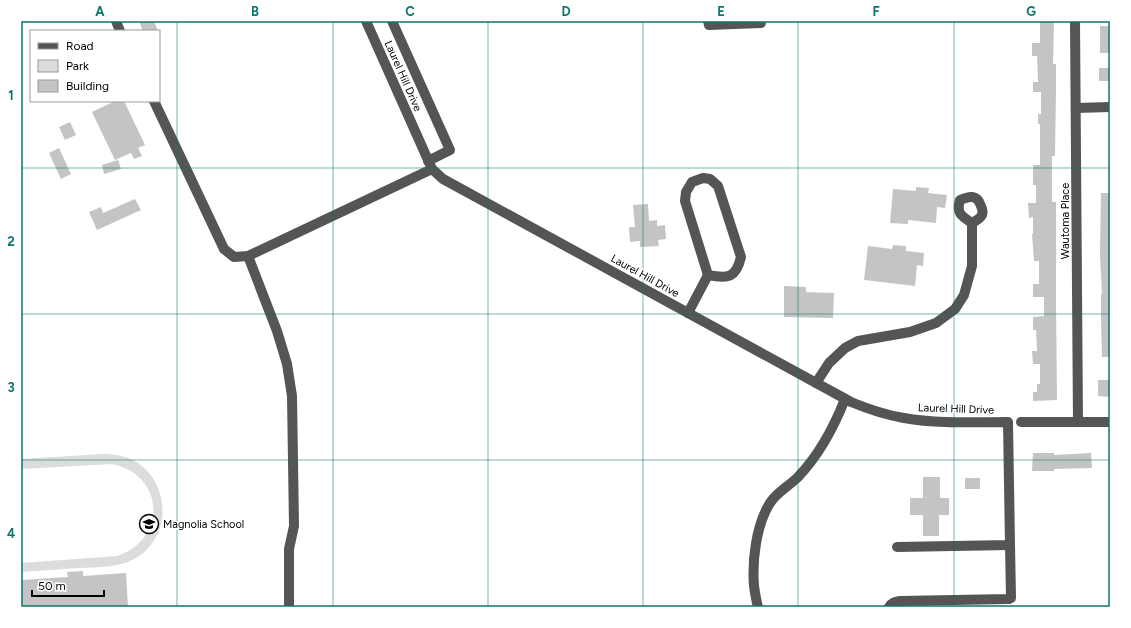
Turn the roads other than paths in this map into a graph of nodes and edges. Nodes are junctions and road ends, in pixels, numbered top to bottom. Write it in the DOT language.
graph roads {
  1 [pos="366,21"];
  2 [pos="392,21"];
  3 [pos="708,21"];
  4 [pos="1075,21"];
  5 [pos="761,23"];
  6 [pos="154,102"];
  7 [pos="1110,107"];
  8 [pos="1076,108"];
  9 [pos="430,165"];
  10 [pos="972,223"];
  11 [pos="248,256"];
  12 [pos="708,275"];
  13 [pos="688,313"];
  14 [pos="816,383"];
  15 [pos="844,399"];
  16 [pos="1021,422"];
  17 [pos="1078,422"];
  18 [pos="1110,422"];
  19 [pos="1010,545"];
  20 [pos="897,547"];
  21 [pos="1009,603"];
  22 [pos="289,607"];
  23 [pos="758,607"];
  24 [pos="889,607"];
  1 -- 9 [label="street, Laurel Hill Drive"];
  2 -- 9 [label="street"];
  3 -- 5 [label="street"];
  4 -- 8 [label="street, Wautoma Place"];
  6 -- 11 [label="street"];
  7 -- 8 [label="street"];
  8 -- 17 [label="street, Wautoma Place"];
  9 -- 11 [label="street"];
  9 -- 13 [label="street, Laurel Hill Drive"];
  10 -- 14 [label="street"];
  11 -- 22 [label="street"];
  12 -- 12 [label="street"];
  12 -- 13 [label="street"];
  13 -- 14 [label="street, Laurel Hill Drive"];
  14 -- 15 [label="street, Laurel Hill Drive"];
  15 -- 19 [label="street, Laurel Hill Drive"];
  15 -- 23 [label="street"];
  16 -- 17 [label="street"];
  17 -- 18 [label="street"];
  19 -- 20 [label="street"];
  19 -- 21 [label="street"];
  21 -- 24 [label="street"];
}
